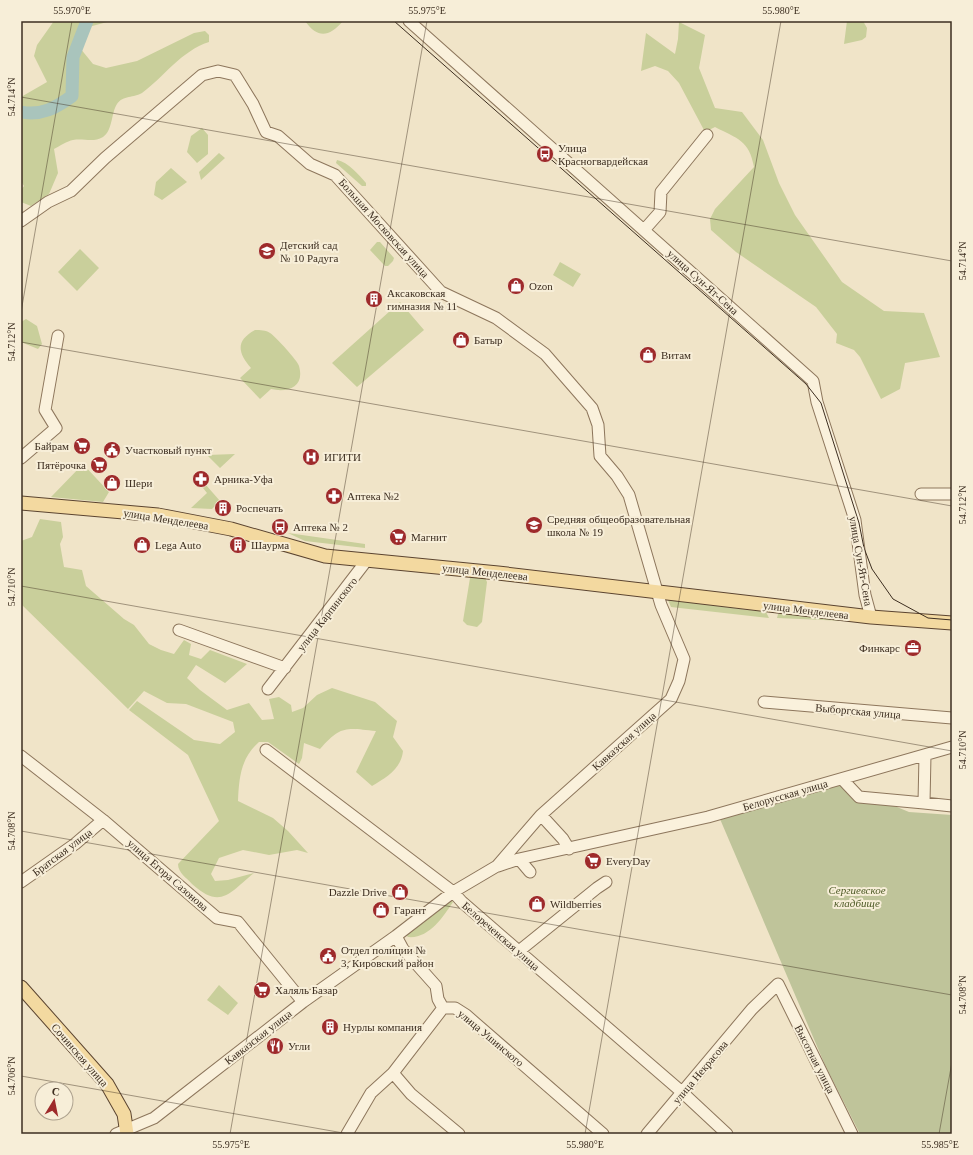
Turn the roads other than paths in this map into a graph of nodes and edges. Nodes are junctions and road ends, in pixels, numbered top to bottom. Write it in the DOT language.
graph roads {
  1 [pos="409,21"];
  2 [pos="707,135"];
  3 [pos="21,221"];
  4 [pos="644,230"];
  5 [pos="58,336"];
  6 [pos="21,458"];
  7 [pos="921,494"];
  8 [pos="952,494"];
  9 [pos="21,503"];
  10 [pos="367,560"];
  11 [pos="657,592"];
  12 [pos="871,617"];
  13 [pos="952,623"];
  14 [pos="179,630"];
  15 [pos="286,668"];
  16 [pos="268,689"];
  17 [pos="764,702"];
  18 [pos="952,718"];
  19 [pos="952,747"];
  20 [pos="266,750"];
  21 [pos="925,755"];
  22 [pos="21,756"];
  23 [pos="842,779"];
  24 [pos="924,803"];
  25 [pos="952,806"];
  26 [pos="728,811"];
  27 [pos="541,815"];
  28 [pos="103,820"];
  29 [pos="569,850"];
  30 [pos="519,859"];
  31 [pos="497,866"];
  32 [pos="530,872"];
  33 [pos="21,882"];
  34 [pos="606,882"];
  35 [pos="453,892"];
  36 [pos="396,936"];
  37 [pos="519,951"];
  38 [pos="778,984"];
  39 [pos="21,986"];
  40 [pos="303,1002"];
  41 [pos="443,1008"];
  42 [pos="393,1073"];
  43 [pos="683,1092"];
  44 [pos="123,1133"];
  45 [pos="347,1134"];
  46 [pos="459,1134"];
  47 [pos="603,1134"];
  48 [pos="647,1134"];
  49 [pos="728,1134"];
  50 [pos="852,1134"];
  1 -- 4 [label="street, улица Сун-Ят-Сена"];
  2 -- 4 [label="street"];
  3 -- 11 [label="street, Большая Московская улица"];
  4 -- 12 [label="street, улица Сун-Ят-Сена"];
  5 -- 6 [label="street"];
  7 -- 8 [label="street"];
  9 -- 10 [label="main road, улица Менделеева"];
  10 -- 11 [label="main road, улица Менделеева"];
  10 -- 15 [label="street, улица Карпинского"];
  11 -- 12 [label="main road, улица Менделеева"];
  11 -- 27 [label="street, Кавказская улица"];
  12 -- 13 [label="main road, улица Менделеева"];
  14 -- 15 [label="street"];
  15 -- 16 [label="street, улица Карпинского"];
  17 -- 18 [label="street, Выборгская улица"];
  19 -- 21 [label="street, Белорусская улица"];
  20 -- 35 [label="street, Белореченская улица"];
  21 -- 23 [label="street, Белорусская улица"];
  21 -- 24 [label="street"];
  22 -- 28 [label="street, улица Егора Сазонова"];
  23 -- 24 [label="street, Белорусская улица"];
  23 -- 26 [label="street, Белорусская улица"];
  24 -- 25 [label="street, Белорусская улица"];
  26 -- 29 [label="street, Кавказская улица"];
  27 -- 29 [label="street"];
  27 -- 31 [label="street, Кавказская улица"];
  28 -- 33 [label="street, Братская улица"];
  28 -- 40 [label="street, улица Егора Сазонова"];
  29 -- 30 [label="street, Кавказская улица"];
  30 -- 31 [label="street, Кавказская улица"];
  30 -- 32 [label="street"];
  31 -- 35 [label="street, Кавказская улица"];
  34 -- 37 [label="street"];
  35 -- 36 [label="street, Кавказская улица"];
  35 -- 37 [label="street, Белореченская улица"];
  36 -- 40 [label="street, Кавказская улица"];
  36 -- 41 [label="street, улица Ушинского"];
  37 -- 43 [label="street, Белореченская улица"];
  38 -- 43 [label="street, улица Некрасова"];
  38 -- 50 [label="street, Высотная улица"];
  39 -- 44 [label="main road, Сочинская улица"];
  40 -- 44 [label="street, Кавказская улица"];
  41 -- 42 [label="street"];
  41 -- 47 [label="street, улица Ушинского"];
  42 -- 45 [label="street"];
  42 -- 46 [label="street"];
  43 -- 48 [label="street, улица Некрасова"];
  43 -- 49 [label="street, Белореченская улица"];
}
